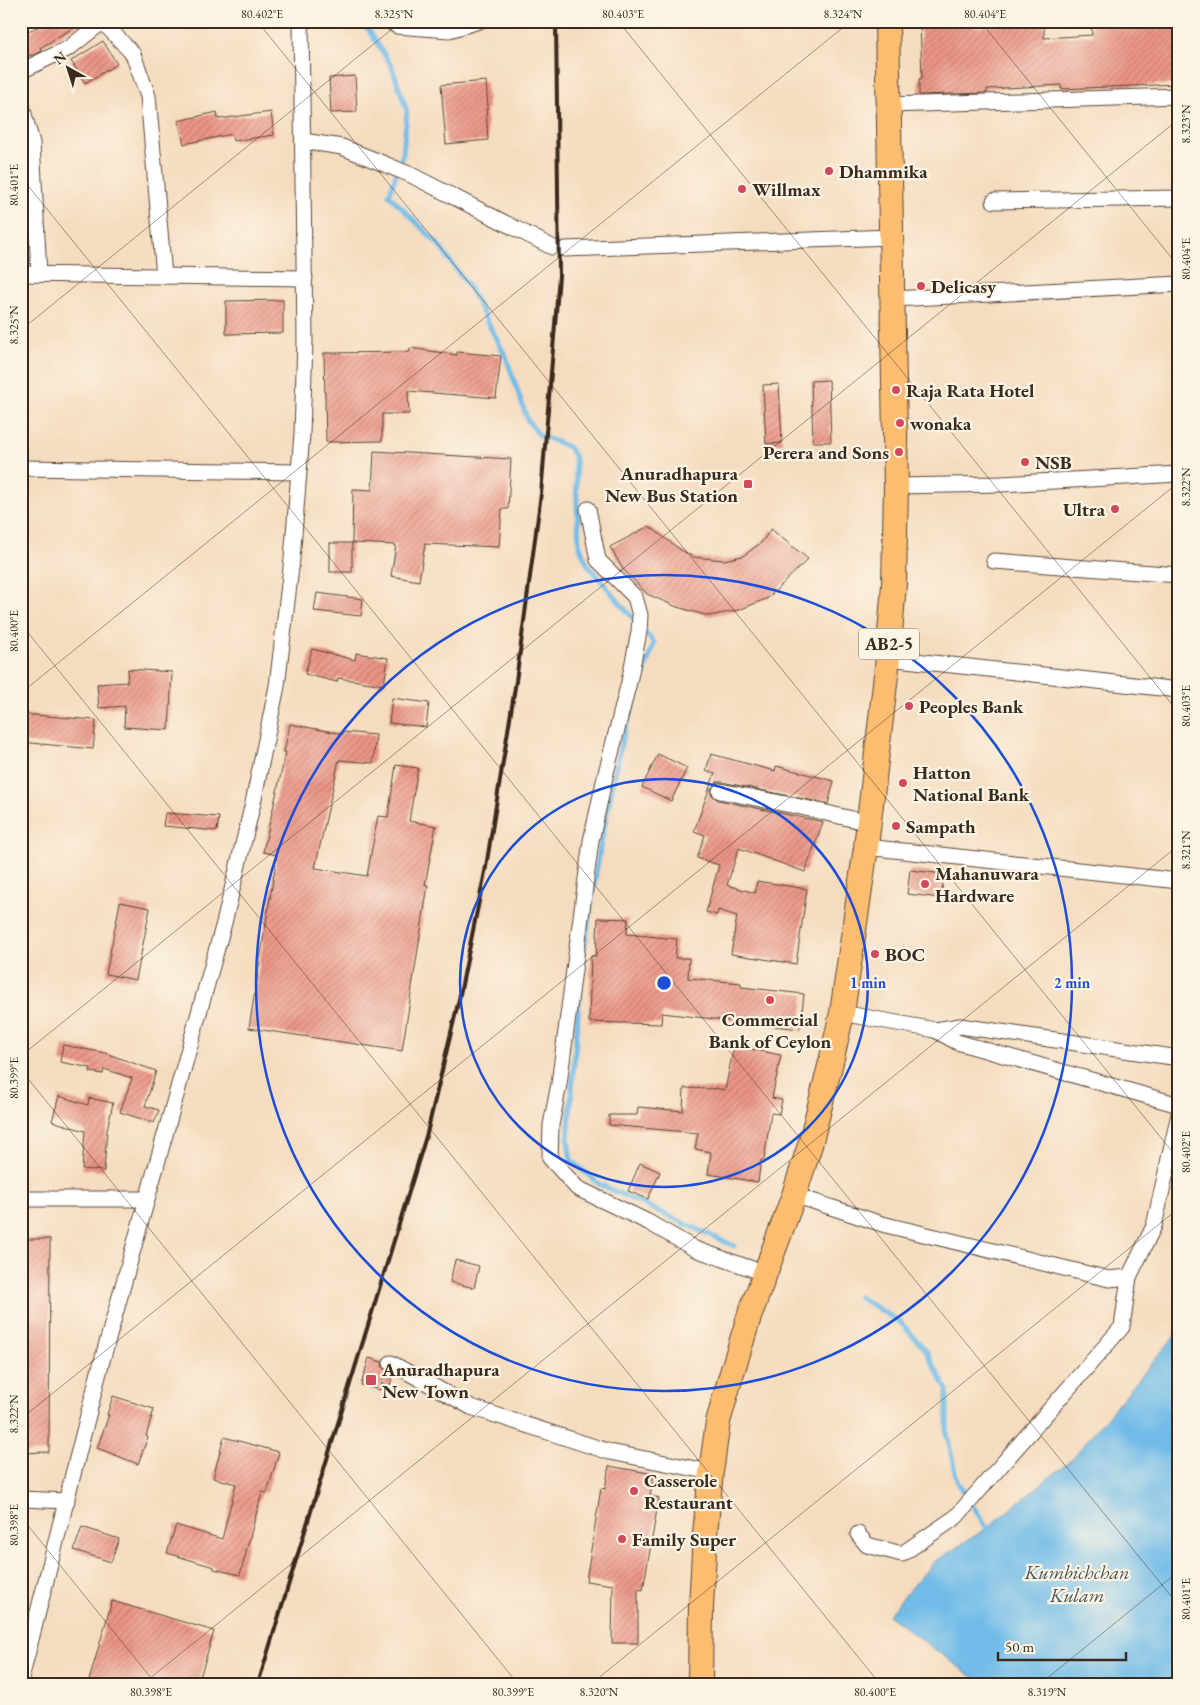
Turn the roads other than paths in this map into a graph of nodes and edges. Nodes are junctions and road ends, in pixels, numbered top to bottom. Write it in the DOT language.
graph roads {
  1 [pos="301,21"];
  2 [pos="389,21"];
  3 [pos="479,21"];
  4 [pos="888,21"];
  5 [pos="102,22"];
  6 [pos="21,71"];
  7 [pos="1179,96"];
  8 [pos="21,103"];
  9 [pos="889,105"];
  10 [pos="303,141"];
  11 [pos="1179,198"];
  12 [pos="994,201"];
  13 [pos="891,236"];
  14 [pos="21,274"];
  15 [pos="39,274"];
  16 [pos="164,276"];
  17 [pos="305,278"];
  18 [pos="1179,284"];
  19 [pos="893,299"];
  20 [pos="21,468"];
  21 [pos="299,472"];
  22 [pos="1179,474"];
  23 [pos="896,486"];
  24 [pos="588,509"];
  25 [pos="994,561"];
  26 [pos="1179,575"];
  27 [pos="888,658"];
  28 [pos="1179,690"];
  29 [pos="720,791"];
  30 [pos="869,823"];
  31 [pos="866,847"];
  32 [pos="1179,881"];
  33 [pos="842,1013"];
  34 [pos="935,1030"];
  35 [pos="1179,1058"];
  36 [pos="1179,1105"];
  37 [pos="1179,1114"];
  38 [pos="794,1195"];
  39 [pos="21,1199"];
  40 [pos="147,1199"];
  41 [pos="768,1264"];
  42 [pos="1128,1276"];
  43 [pos="391,1362"];
  44 [pos="711,1472"];
  45 [pos="21,1499"];
  46 [pos="67,1501"];
  47 [pos="858,1534"];
  48 [pos="21,1679"];
  49 [pos="700,1684"];
  1 -- 10 [label="street"];
  2 -- 3 [label="street"];
  4 -- 9 [label="main road, AB2-5"];
  5 -- 6 [label="street"];
  5 -- 16 [label="street"];
  7 -- 9 [label="street"];
  8 -- 15 [label="street"];
  9 -- 13 [label="main road, AB2-5"];
  10 -- 13 [label="street"];
  10 -- 17 [label="street"];
  11 -- 12 [label="street"];
  13 -- 19 [label="main road, AB2-5"];
  14 -- 15 [label="street"];
  15 -- 16 [label="street"];
  16 -- 17 [label="street"];
  17 -- 21 [label="street"];
  18 -- 19 [label="street"];
  19 -- 23 [label="main road, AB2-5"];
  20 -- 21 [label="street"];
  21 -- 40 [label="street"];
  22 -- 23 [label="street"];
  23 -- 27 [label="main road, AB2-5"];
  24 -- 41 [label="street"];
  25 -- 26 [label="street"];
  27 -- 28 [label="street"];
  27 -- 30 [label="main road, AB2-5"];
  29 -- 30 [label="street"];
  30 -- 31 [label="main road, AB2-5"];
  31 -- 32 [label="street"];
  31 -- 33 [label="main road, AB2-5"];
  33 -- 34 [label="street"];
  33 -- 38 [label="main road, AB2-5"];
  34 -- 35 [label="street"];
  34 -- 36 [label="street"];
  37 -- 42 [label="street"];
  38 -- 41 [label="main road, AB2-5"];
  38 -- 42 [label="street"];
  39 -- 40 [label="street"];
  40 -- 46 [label="street"];
  41 -- 44 [label="main road, AB2-5"];
  42 -- 47 [label="street"];
  43 -- 44 [label="street"];
  44 -- 49 [label="main road, AB2-5"];
  45 -- 46 [label="street"];
  46 -- 48 [label="street"];
}
